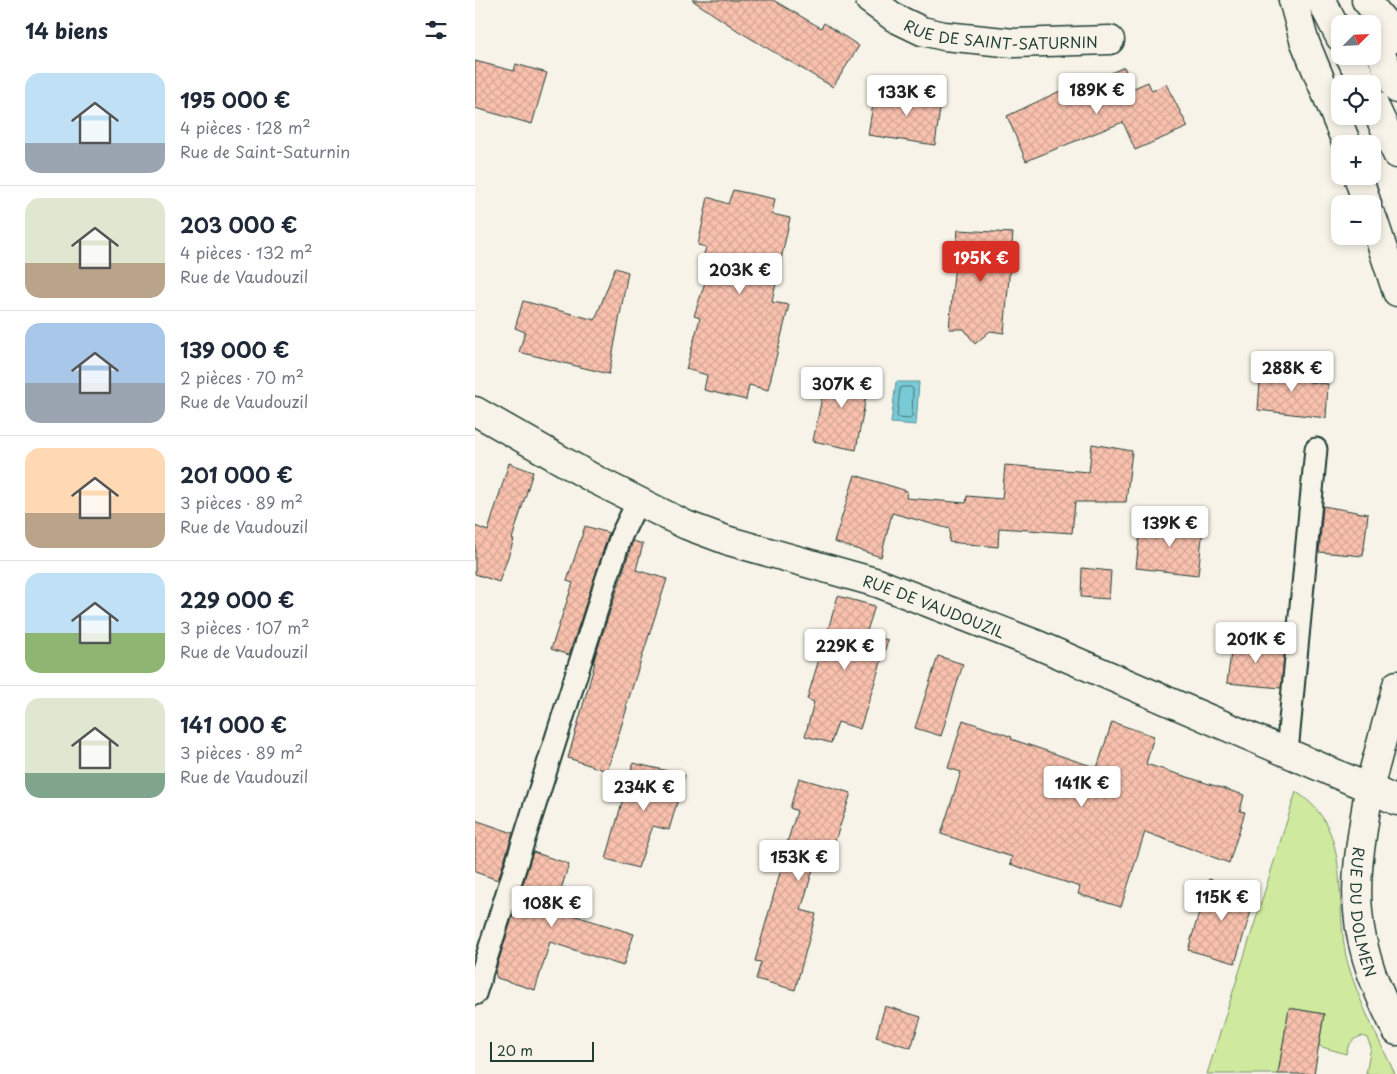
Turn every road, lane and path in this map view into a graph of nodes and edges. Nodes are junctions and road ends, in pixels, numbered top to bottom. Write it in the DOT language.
graph roads {
  1 [pos="870,0"];
  2 [pos="1293,0"];
  3 [pos="1321,0"];
  4 [pos="1355,0"];
  5 [pos="1366,0"];
  6 [pos="1362,15"];
  7 [pos="1331,19"];
  8 [pos="1397,38"];
  9 [pos="1110,40"];
  10 [pos="1381,55"];
  11 [pos="1397,90"];
  12 [pos="1381,120"];
  13 [pos="1343,135"];
  14 [pos="1397,154"];
  15 [pos="1381,243"];
  16 [pos="1397,292"];
  17 [pos="475,411"];
  18 [pos="1315,449"];
  19 [pos="638,501"];
  20 [pos="1397,685"];
  21 [pos="1287,752"];
  22 [pos="1369,788"];
  23 [pos="1397,801"];
  24 [pos="475,994"];
  25 [pos="1397,1031"];
  1 -- 9 [label="street, RUE DE SAINT-SATURNIN"];
  2 -- 13 [label="street"];
  3 -- 7 [label="street"];
  4 -- 6 [label="street"];
  5 -- 8 [label="street"];
  10 -- 11 [label="street"];
  12 -- 14 [label="street"];
  15 -- 16 [label="street"];
  17 -- 19 [label="street, RUE DE VAUDOUZIL"];
  18 -- 21 [label="lane"];
  19 -- 21 [label="street, RUE DE VAUDOUZIL"];
  19 -- 24 [label="lane"];
  20 -- 22 [label="street, RUE DU DOLMEN"];
  21 -- 22 [label="street, RUE DE VAUDOUZIL"];
  22 -- 23 [label="street, RUE DE VAUDOUZIL"];
  22 -- 25 [label="street, RUE DU DOLMEN"];
}
